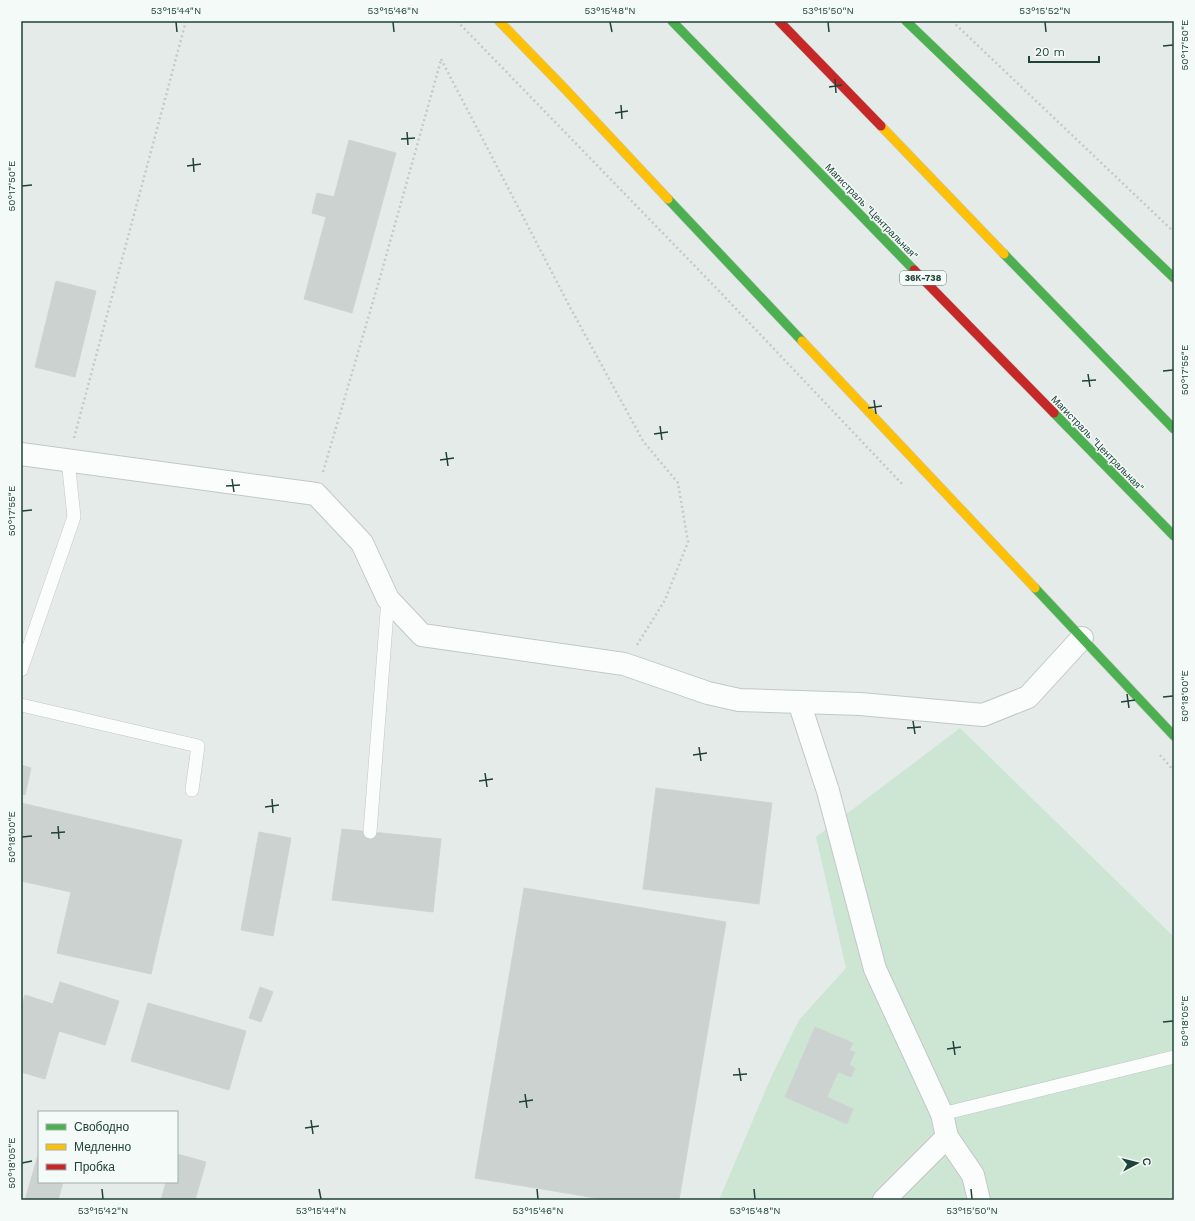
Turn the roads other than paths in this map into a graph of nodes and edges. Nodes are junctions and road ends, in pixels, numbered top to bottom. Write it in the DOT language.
graph roads {
  1 [pos="499,21"];
  2 [pos="672,21"];
  3 [pos="780,21"];
  4 [pos="906,21"];
  5 [pos="1174,278"];
  6 [pos="1174,429"];
  7 [pos="21,454"];
  8 [pos="68,460"];
  9 [pos="1174,536"];
  10 [pos="388,599"];
  11 [pos="1082,638"];
  12 [pos="21,670"];
  13 [pos="799,702"];
  14 [pos="21,705"];
  15 [pos="1174,736"];
  16 [pos="192,790"];
  17 [pos="370,832"];
  18 [pos="1174,1058"];
  19 [pos="942,1114"];
  20 [pos="947,1137"];
  21 [pos="884,1200"];
  22 [pos="978,1200"];
  1 -- 11 [label="main road"];
  2 -- 9 [label="main road, Магистраль \"Центральная\" / 36К-738"];
  3 -- 6 [label="main road"];
  4 -- 5 [label="main road"];
  7 -- 8 [label="street"];
  8 -- 10 [label="street"];
  8 -- 12 [label="lane"];
  10 -- 13 [label="street"];
  10 -- 17 [label="lane"];
  11 -- 13 [label="street"];
  11 -- 15 [label="main road"];
  13 -- 19 [label="street"];
  14 -- 16 [label="lane"];
  18 -- 19 [label="lane"];
  19 -- 20 [label="street"];
  20 -- 21 [label="street"];
  20 -- 22 [label="street"];
}
